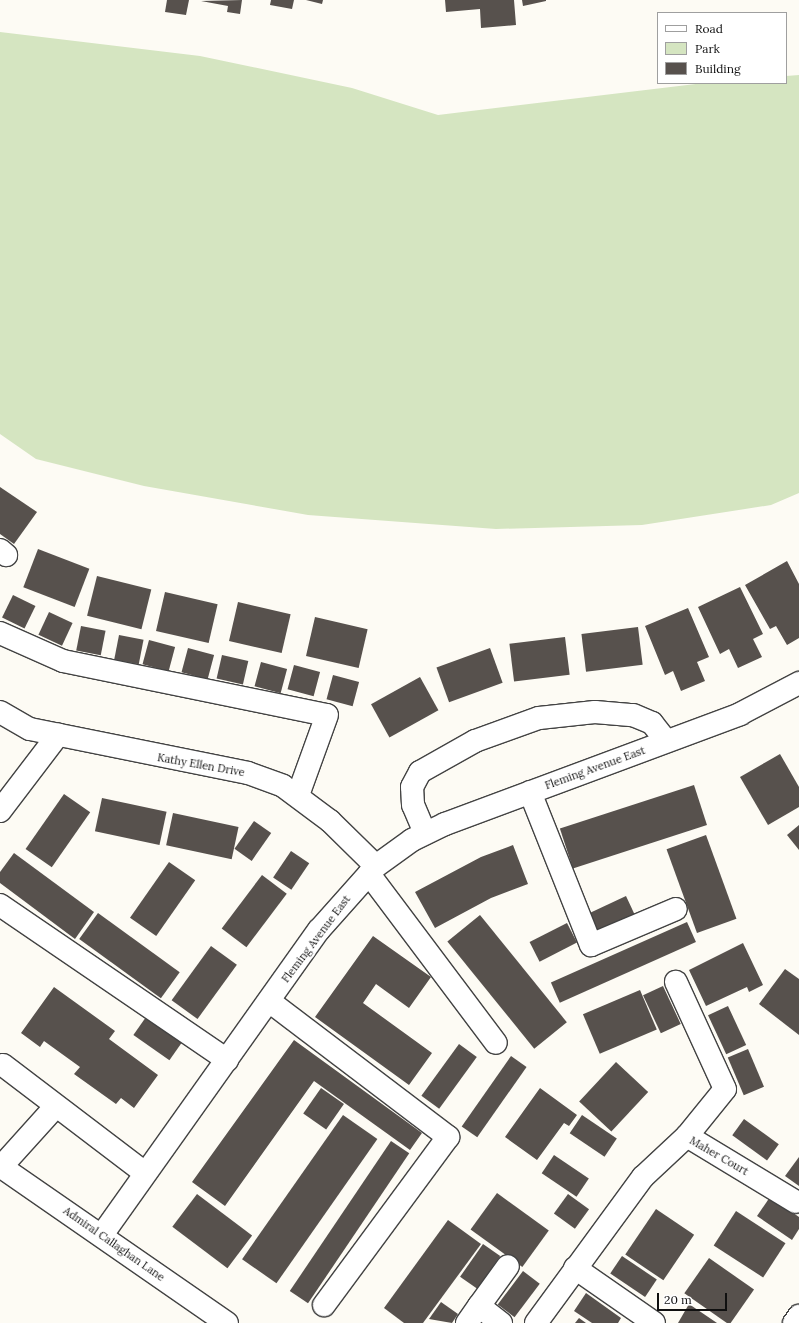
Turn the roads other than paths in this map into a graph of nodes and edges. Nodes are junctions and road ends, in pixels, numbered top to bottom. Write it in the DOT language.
graph roads {
  1 [pos="0,633"];
  2 [pos="799,683"];
  3 [pos="0,712"];
  4 [pos="58,735"];
  5 [pos="666,741"];
  6 [pos="530,792"];
  7 [pos="298,795"];
  8 [pos="0,811"];
  9 [pos="425,833"];
  10 [pos="373,870"];
  11 [pos="0,905"];
  12 [pos="676,909"];
  13 [pos="676,982"];
  14 [pos="269,1001"];
  15 [pos="496,1043"];
  16 [pos="227,1060"];
  17 [pos="3,1065"];
  18 [pos="55,1107"];
  19 [pos="687,1136"];
  20 [pos="0,1167"];
  21 [pos="145,1173"];
  22 [pos="796,1202"];
  23 [pos="102,1235"];
  24 [pos="508,1266"];
  25 [pos="575,1268"];
  26 [pos="324,1305"];
  27 [pos="473,1315"];
  28 [pos="799,1316"];
  29 [pos="227,1323"];
  30 [pos="501,1323"];
  31 [pos="536,1323"];
  32 [pos="654,1323"];
  33 [pos="794,1323"];
  1 -- 7 [label="street"];
  2 -- 5 [label="street, Fleming Avenue East"];
  3 -- 4 [label="street, Kathy Ellen Drive"];
  4 -- 7 [label="street, Kathy Ellen Drive"];
  4 -- 8 [label="street"];
  5 -- 6 [label="street, Fleming Avenue East"];
  5 -- 9 [label="street"];
  6 -- 9 [label="street, Fleming Avenue East"];
  6 -- 12 [label="street"];
  7 -- 10 [label="street, Kathy Ellen Drive"];
  9 -- 10 [label="street, Fleming Avenue East"];
  10 -- 14 [label="street, Fleming Avenue East"];
  10 -- 15 [label="street, Kathy Ellen Drive"];
  11 -- 16 [label="street"];
  13 -- 19 [label="street"];
  14 -- 16 [label="street, Fleming Avenue East"];
  14 -- 26 [label="street"];
  16 -- 21 [label="street, Fleming Avenue East"];
  17 -- 18 [label="street"];
  18 -- 20 [label="street"];
  18 -- 21 [label="street"];
  19 -- 22 [label="street, Maher Court"];
  19 -- 25 [label="street, Maher Court"];
  20 -- 23 [label="street, Admiral Callaghan Lane"];
  21 -- 23 [label="street, Fleming Avenue East"];
  23 -- 29 [label="street, Admiral Callaghan Lane"];
  24 -- 27 [label="street"];
  25 -- 31 [label="street, Maher Court"];
  25 -- 32 [label="street"];
  27 -- 30 [label="street"];
  28 -- 33 [label="street"];
}
